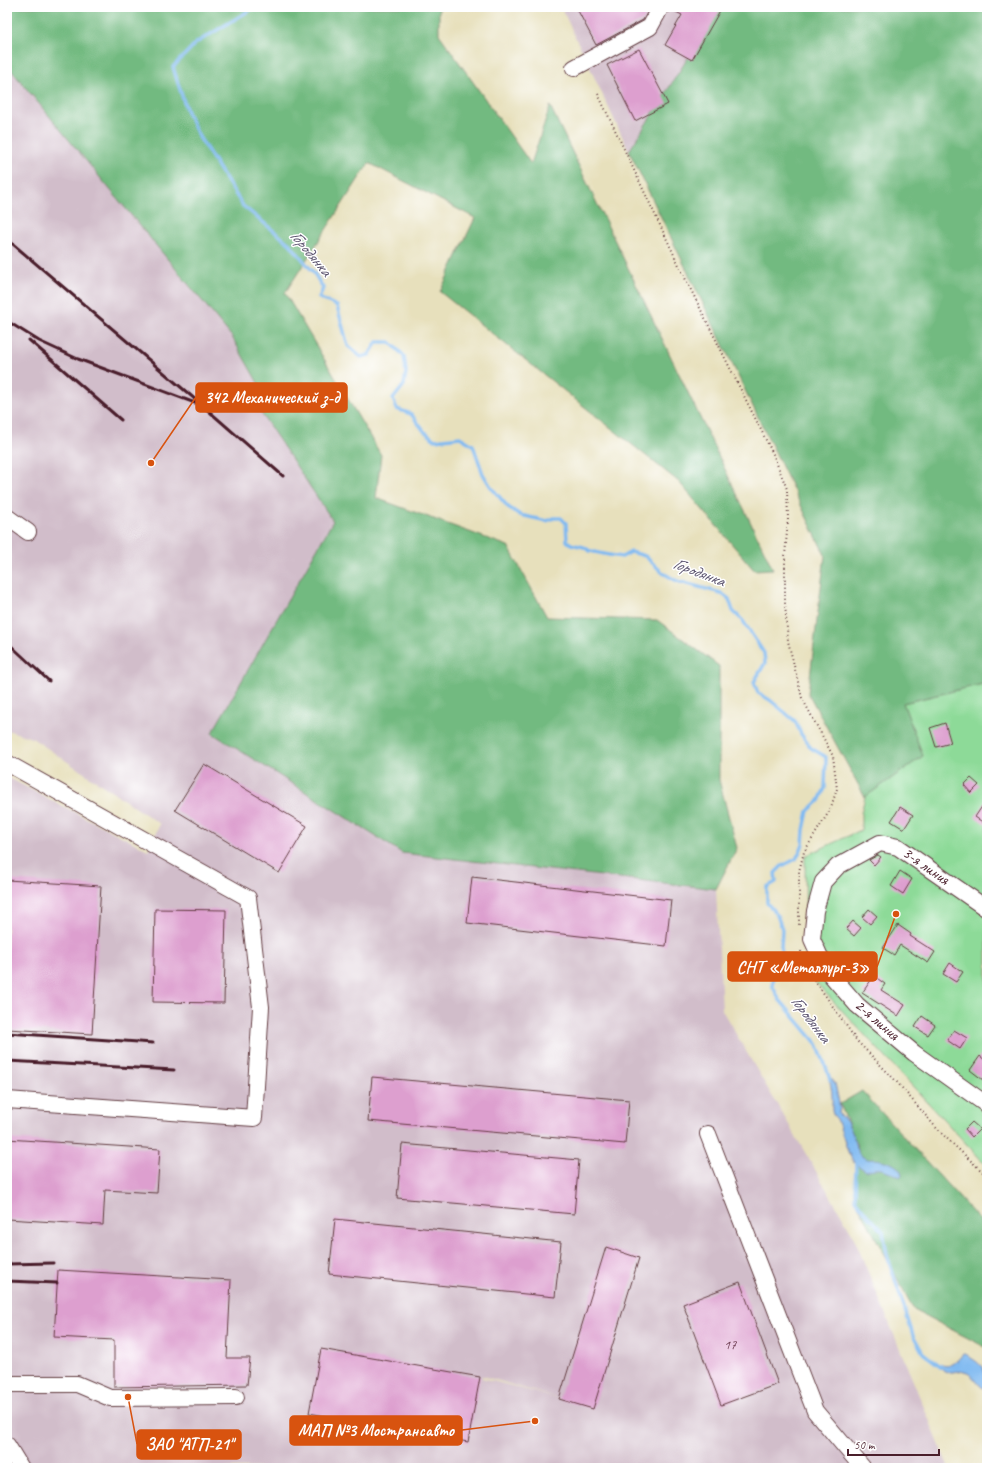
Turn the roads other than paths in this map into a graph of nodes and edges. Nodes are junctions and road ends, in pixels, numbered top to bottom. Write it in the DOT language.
graph roads {
  1 [pos="661,7"];
  2 [pos="574,68"];
  3 [pos="7,516"];
  4 [pos="28,532"];
  5 [pos="7,763"];
  6 [pos="823,882"];
  7 [pos="987,909"];
  8 [pos="7,1100"];
  9 [pos="987,1105"];
  10 [pos="708,1134"];
  11 [pos="7,1384"];
  12 [pos="236,1398"];
  13 [pos="7,1445"];
  14 [pos="21,1468"];
  15 [pos="863,1468"];
  1 -- 2 [label="lane"];
  3 -- 4 [label="lane"];
  5 -- 8 [label="lane"];
  6 -- 7 [label="lane, 3-я линия"];
  6 -- 9 [label="lane, 2-я линия"];
  10 -- 15 [label="lane"];
  11 -- 12 [label="lane"];
  13 -- 14 [label="lane"];
}
